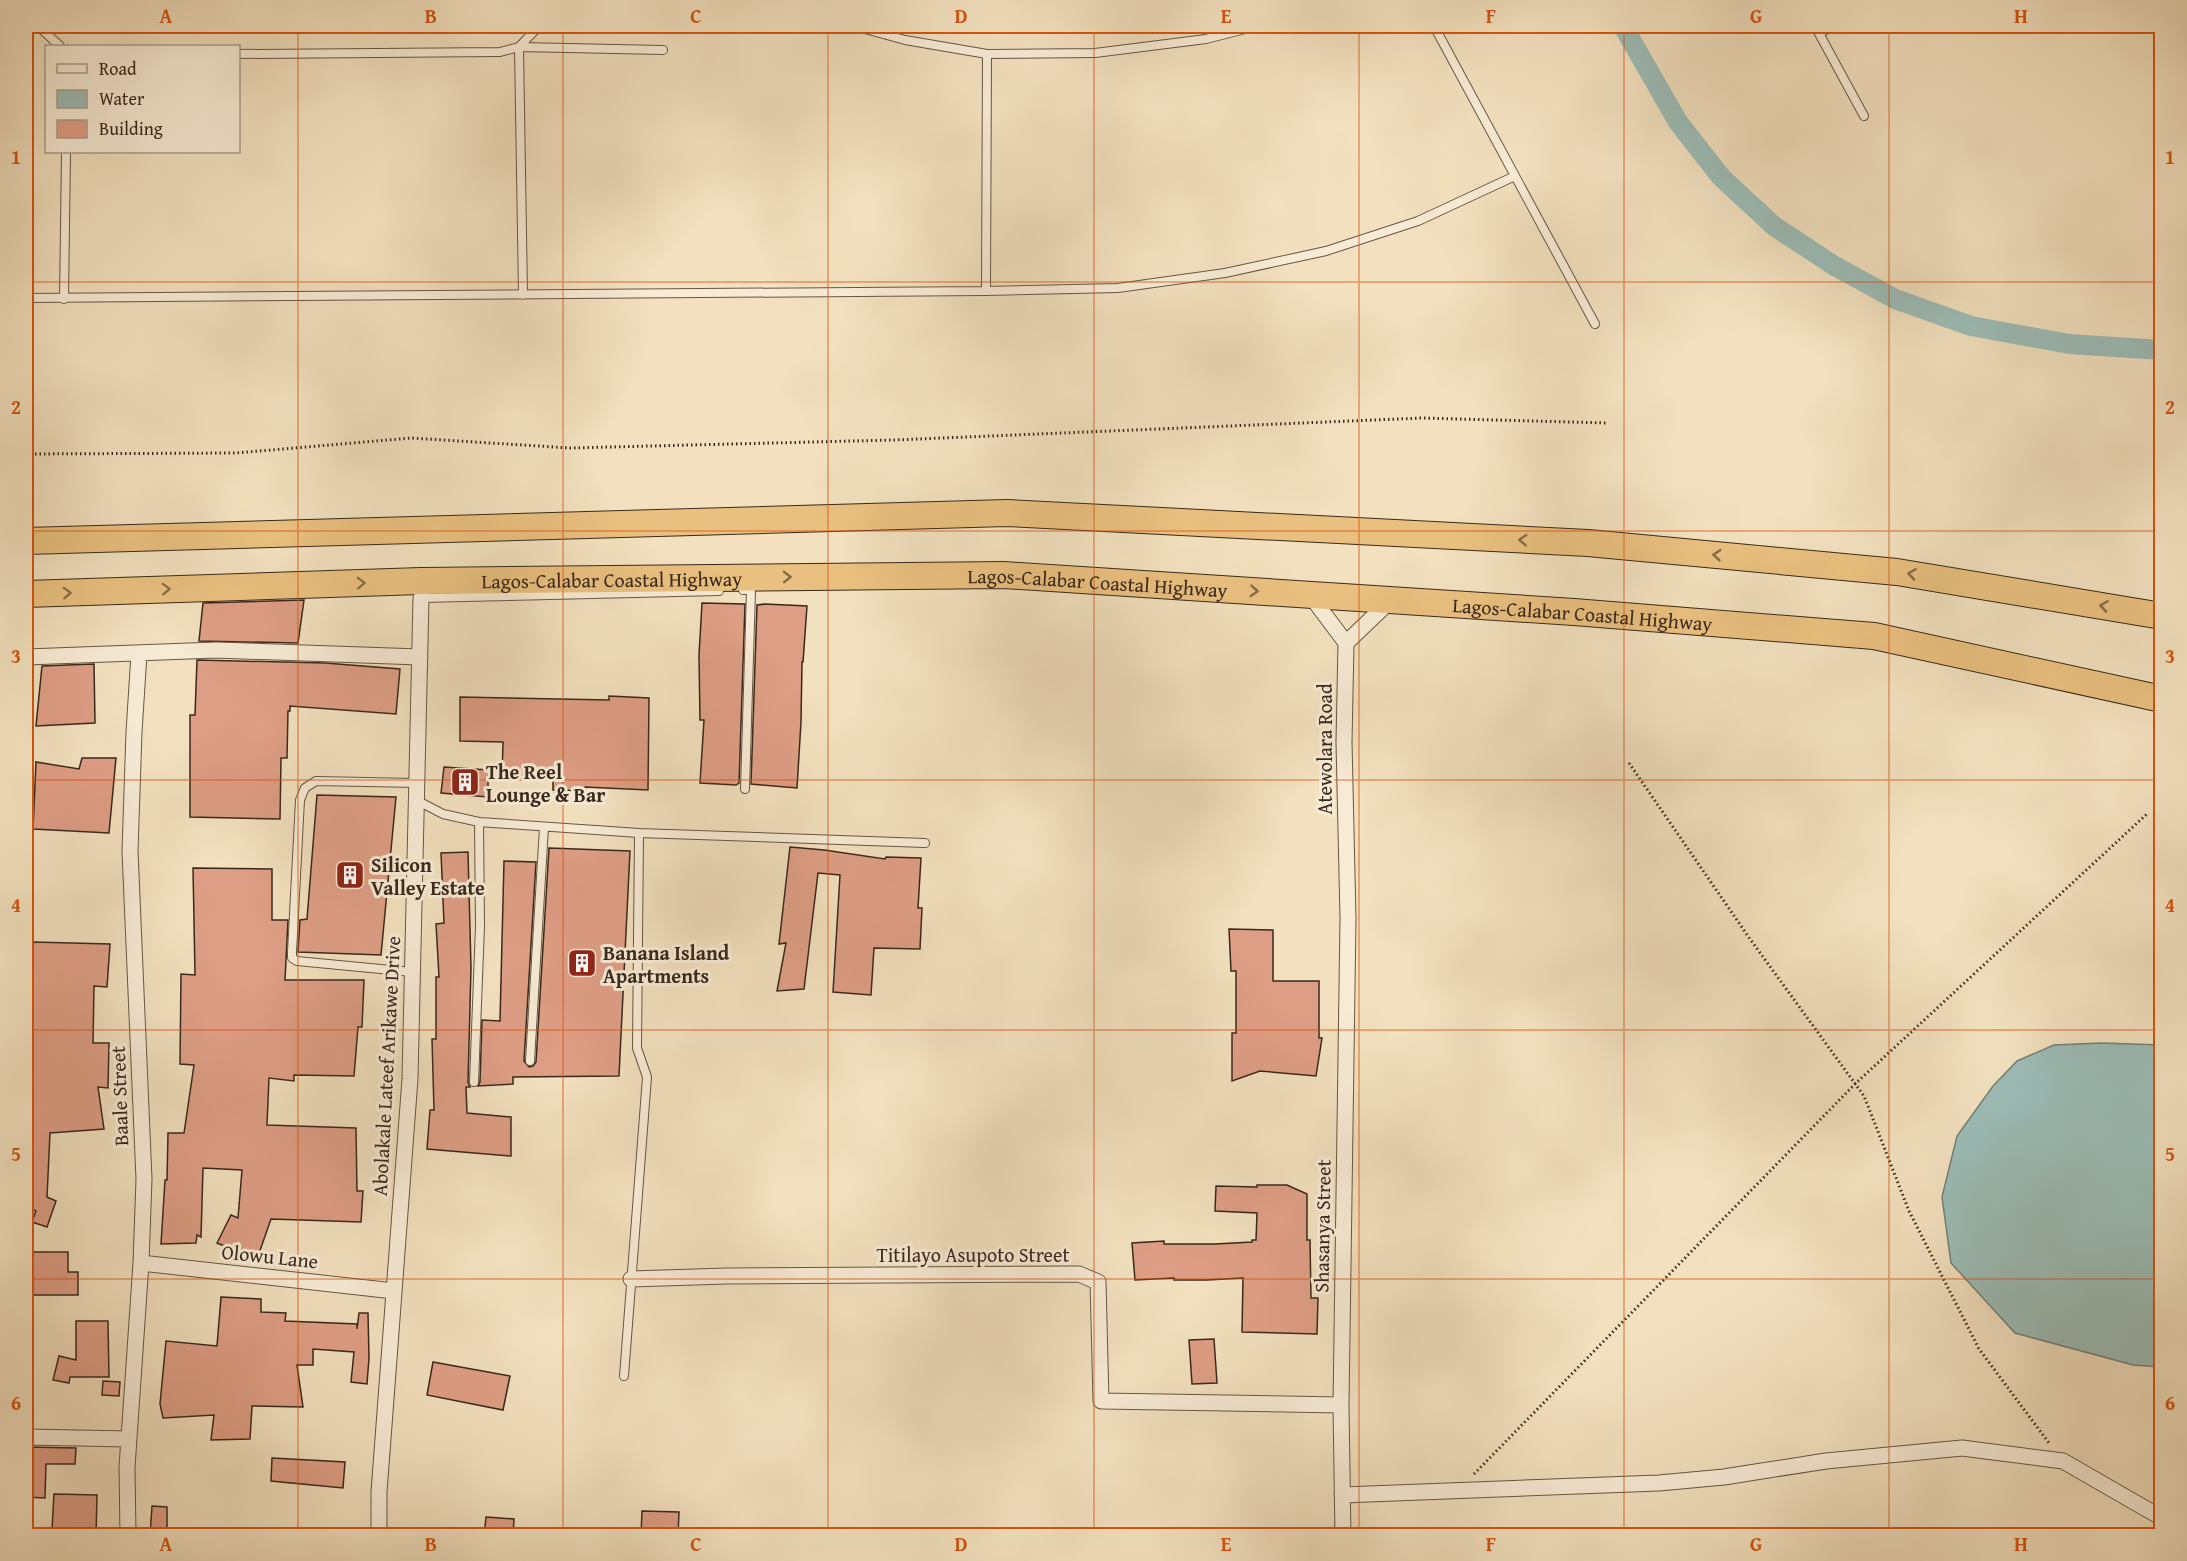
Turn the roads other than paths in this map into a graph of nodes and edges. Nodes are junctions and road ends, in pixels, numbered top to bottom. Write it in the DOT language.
graph roads {
  1 [pos="39,26"];
  2 [pos="539,26"];
  3 [pos="855,26"];
  4 [pos="1257,26"];
  5 [pos="1434,26"];
  6 [pos="1815,26"];
  7 [pos="1830,26"];
  8 [pos="1820,34"];
  9 [pos="59,45"];
  10 [pos="519,47"];
  11 [pos="663,50"];
  12 [pos="240,54"];
  13 [pos="987,54"];
  14 [pos="1864,116"];
  15 [pos="66,153"];
  16 [pos="1515,176"];
  17 [pos="986,291"];
  18 [pos="523,295"];
  19 [pos="26,298"];
  20 [pos="64,299"];
  21 [pos="1595,324"];
  22 [pos="26,541"];
  23 [pos="727,590"];
  24 [pos="739,590"];
  25 [pos="26,594"];
  26 [pos="1310,595"];
  27 [pos="421,598"];
  28 [pos="1391,600"];
  29 [pos="2162,616"];
  30 [pos="1346,643"];
  31 [pos="139,654"];
  32 [pos="26,657"];
  33 [pos="420,657"];
  34 [pos="2162,699"];
  35 [pos="417,783"];
  36 [pos="745,789"];
  37 [pos="416,800"];
  38 [pos="479,822"];
  39 [pos="544,826"];
  40 [pos="639,833"];
  41 [pos="925,843"];
  42 [pos="1348,918"];
  43 [pos="412,972"];
  44 [pos="530,1061"];
  45 [pos="474,1082"];
  46 [pos="141,1263"];
  47 [pos="631,1279"];
  48 [pos="394,1291"];
  49 [pos="624,1376"];
  50 [pos="1341,1405"];
  51 [pos="26,1437"];
  52 [pos="129,1439"];
  53 [pos="1342,1495"];
  54 [pos="2162,1518"];
  55 [pos="128,1536"];
  56 [pos="379,1536"];
  57 [pos="1343,1536"];
  1 -- 9 [label="lane"];
  2 -- 10 [label="lane"];
  3 -- 13 [label="lane"];
  4 -- 13 [label="lane"];
  5 -- 16 [label="lane"];
  6 -- 8 [label="lane"];
  7 -- 8 [label="lane"];
  8 -- 14 [label="lane"];
  10 -- 11 [label="lane"];
  10 -- 12 [label="lane"];
  10 -- 18 [label="lane"];
  13 -- 17 [label="lane"];
  15 -- 20 [label="lane"];
  16 -- 17 [label="lane"];
  16 -- 21 [label="lane"];
  17 -- 18 [label="lane"];
  18 -- 20 [label="lane"];
  19 -- 20 [label="lane"];
  29 -- 22 [label="highway, one-way"];
  23 -- 27 [label="lane"];
  24 -- 36 [label="lane"];
  25 -- 26 [label="highway, Lagos-Calabar Coastal Highway, one-way"];
  26 -- 28 [label="highway, Lagos-Calabar Coastal Highway"];
  26 -- 30 [label="street"];
  27 -- 33 [label="street, Abolakale Lateef Arikawe Drive"];
  28 -- 30 [label="street"];
  28 -- 34 [label="highway, Lagos-Calabar Coastal Highway"];
  30 -- 42 [label="street, Atewolara Road"];
  31 -- 32 [label="street"];
  31 -- 33 [label="street"];
  31 -- 46 [label="street, Baale Street"];
  33 -- 35 [label="street, Abolakale Lateef Arikawe Drive"];
  35 -- 37 [label="street, Abolakale Lateef Arikawe Drive"];
  35 -- 43 [label="lane"];
  37 -- 38 [label="lane"];
  37 -- 43 [label="street, Abolakale Lateef Arikawe Drive"];
  38 -- 39 [label="lane"];
  38 -- 45 [label="lane"];
  39 -- 40 [label="lane"];
  39 -- 44 [label="lane"];
  40 -- 41 [label="lane"];
  40 -- 47 [label="lane"];
  42 -- 50 [label="street, Shasanya Street"];
  43 -- 48 [label="street, Abolakale Lateef Arikawe Drive"];
  46 -- 48 [label="street, Olowu Lane"];
  46 -- 52 [label="street, Baale Street"];
  47 -- 49 [label="lane"];
  47 -- 50 [label="street, Titilayo Asupoto Street"];
  48 -- 56 [label="street, Abolakale Lateef Arikawe Drive"];
  50 -- 53 [label="street, Shasanya Street"];
  51 -- 52 [label="street"];
  52 -- 55 [label="street, Baale Street"];
  53 -- 54 [label="street"];
  53 -- 57 [label="street, Shasanya Street"];
}
